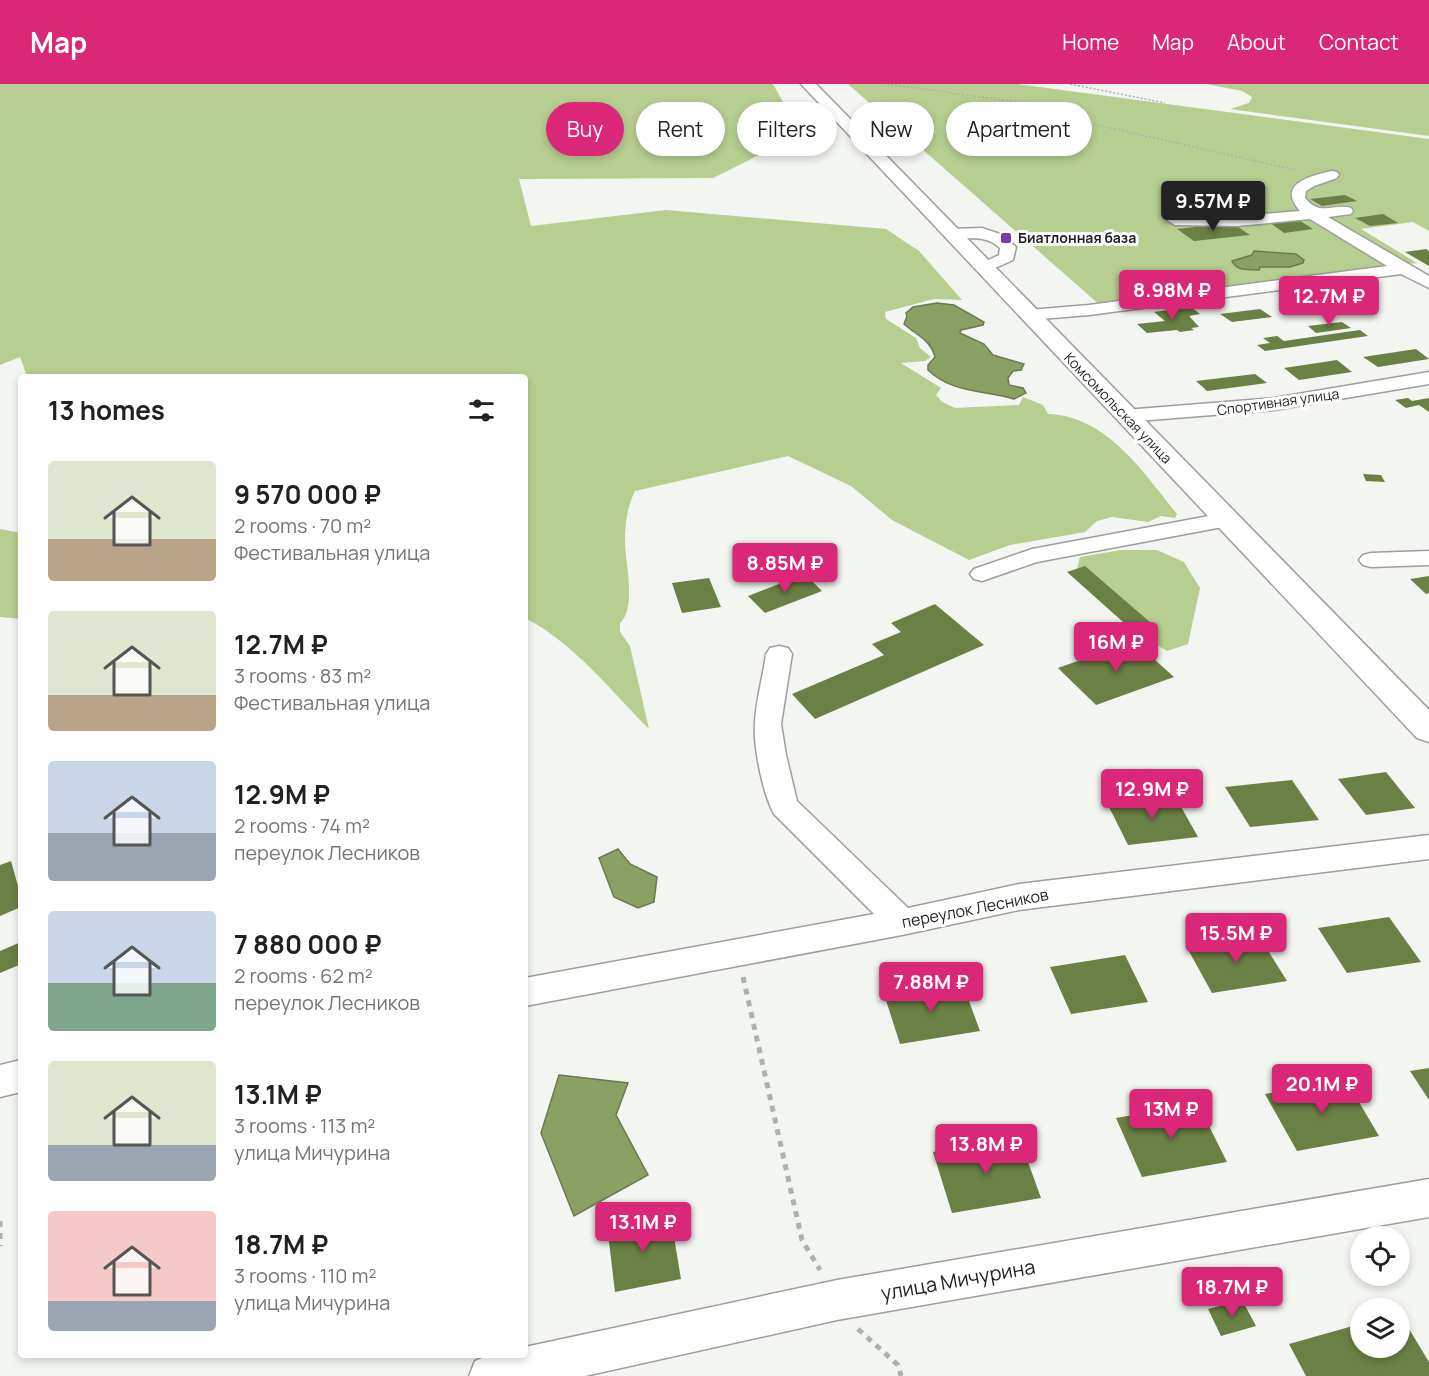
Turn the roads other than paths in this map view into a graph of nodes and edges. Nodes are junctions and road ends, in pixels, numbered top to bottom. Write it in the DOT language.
graph roads {
  1 [pos="808,84"];
  2 [pos="1332,175"];
  3 [pos="1346,211"];
  4 [pos="1311,214"];
  5 [pos="1175,220"];
  6 [pos="951,234"];
  7 [pos="984,268"];
  8 [pos="1404,269"];
  9 [pos="1429,283"];
  10 [pos="1029,315"];
  11 [pos="1429,378"];
  12 [pos="1125,416"];
  13 [pos="1225,520"];
  14 [pos="1429,558"];
  15 [pos="1371,560"];
  16 [pos="982,574"];
  17 [pos="779,654"];
  18 [pos="1429,730"];
  19 [pos="1429,847"];
  20 [pos="902,922"];
  21 [pos="528,991"];
  22 [pos="18,1077"];
  23 [pos="0,1080"];
  24 [pos="1429,1198"];
  25 [pos="490,1376"];
  1 -- 6 [label="main road, Комсомольская улица"];
  2 -- 4 [label="street"];
  3 -- 4 [label="street"];
  4 -- 5 [label="street"];
  4 -- 8 [label="street"];
  6 -- 7 [label="main road, Комсомольская улица"];
  6 -- 7 [label="street"];
  7 -- 10 [label="main road, Комсомольская улица"];
  8 -- 9 [label="street"];
  8 -- 10 [label="street"];
  10 -- 12 [label="main road, Комсомольская улица"];
  11 -- 12 [label="street, Спортивная улица"];
  12 -- 13 [label="main road, Комсомольская улица"];
  13 -- 16 [label="street"];
  13 -- 18 [label="main road, Комсомольская улица"];
  14 -- 15 [label="street"];
  17 -- 20 [label="street"];
  19 -- 20 [label="street, переулок Лесников"];
  20 -- 21 [label="street, переулок Лесников"];
  22 -- 23 [label="street"];
  24 -- 25 [label="street, улица Мичурина"];
}
